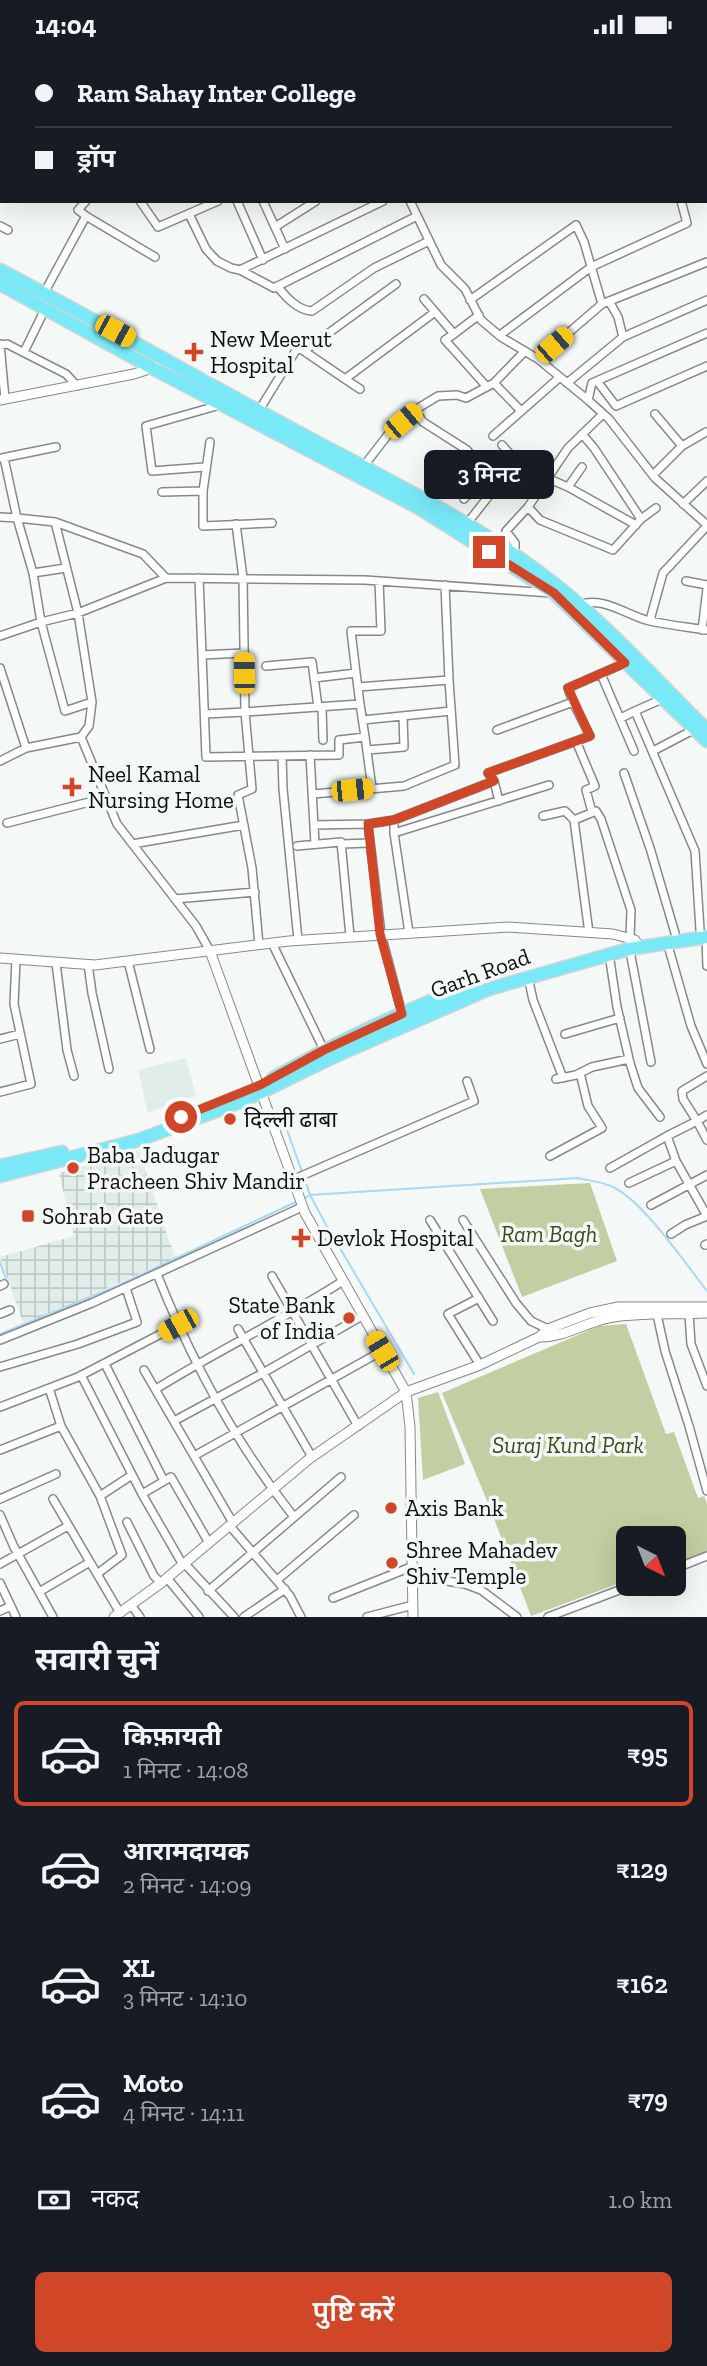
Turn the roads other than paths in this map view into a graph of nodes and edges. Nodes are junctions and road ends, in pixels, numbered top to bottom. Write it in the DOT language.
graph roads {
  1 [pos="75,203"];
  2 [pos="84,203"];
  3 [pos="141,203"];
  4 [pos="214,203"];
  5 [pos="238,203"];
  6 [pos="264,203"];
  7 [pos="310,203"];
  8 [pos="379,203"];
  9 [pos="411,203"];
  10 [pos="682,203"];
  11 [pos="78,210"];
  12 [pos="189,214"];
  13 [pos="86,216"];
  14 [pos="417,216"];
  15 [pos="275,227"];
  16 [pos="429,241"];
  17 [pos="285,249"];
  18 [pos="155,257"];
  19 [pos="263,260"];
  20 [pos="707,262"];
  21 [pos="591,267"];
  22 [pos="0,270"];
  23 [pos="240,270"];
  24 [pos="0,284"];
  25 [pos="396,284"];
  26 [pos="277,286"];
  27 [pos="424,299"];
  28 [pos="470,300"];
  29 [pos="707,300"];
  30 [pos="42,302"];
  31 [pos="606,303"];
  32 [pos="435,312"];
  33 [pos="479,315"];
  34 [pos="707,333"];
  35 [pos="454,334"];
  36 [pos="500,335"];
  37 [pos="623,337"];
  38 [pos="0,344"];
  39 [pos="304,351"];
  40 [pos="525,351"];
  41 [pos="24,352"];
  42 [pos="162,357"];
  43 [pos="538,359"];
  44 [pos="707,366"];
  45 [pos="154,369"];
  46 [pos="560,377"];
  47 [pos="345,379"];
  48 [pos="597,381"];
  49 [pos="567,383"];
  50 [pos="490,385"];
  51 [pos="77,386"];
  52 [pos="360,389"];
  53 [pos="2,399"];
  54 [pos="225,399"];
  55 [pos="588,400"];
  56 [pos="415,410"];
  57 [pos="522,411"];
  58 [pos="603,414"];
  59 [pos="655,414"];
  60 [pos="256,416"];
  61 [pos="706,432"];
  62 [pos="582,434"];
  63 [pos="494,436"];
  64 [pos="210,442"];
  65 [pos="502,445"];
  66 [pos="682,446"];
  67 [pos="56,447"];
  68 [pos="2,458"];
  69 [pos="205,467"];
  70 [pos="582,467"];
  71 [pos="361,471"];
  72 [pos="488,473"];
  73 [pos="653,475"];
  74 [pos="545,480"];
  75 [pos="707,481"];
  76 [pos="568,487"];
  77 [pos="203,491"];
  78 [pos="162,492"];
  79 [pos="464,499"];
  80 [pos="683,504"];
  81 [pos="528,507"];
  82 [pos="656,508"];
  83 [pos="0,517"];
  84 [pos="18,518"];
  85 [pos="639,521"];
  86 [pos="55,522"];
  87 [pos="272,523"];
  88 [pos="236,524"];
  89 [pos="707,526"];
  90 [pos="469,531"];
  91 [pos="514,556"];
  92 [pos="66,568"];
  93 [pos="33,573"];
  94 [pos="166,578"];
  95 [pos="200,578"];
  96 [pos="243,578"];
  97 [pos="379,581"];
  98 [pos="686,581"];
  99 [pos="445,585"];
  100 [pos="707,587"];
  101 [pos="557,591"];
  102 [pos="575,607"];
  103 [pos="78,613"];
  104 [pos="650,620"];
  105 [pos="41,622"];
  106 [pos="705,630"];
  107 [pos="0,636"];
  108 [pos="244,653"];
  109 [pos="202,655"];
  110 [pos="625,663"];
  111 [pos="266,666"];
  112 [pos="0,668"];
  113 [pos="356,673"];
  114 [pos="601,674"];
  115 [pos="314,678"];
  116 [pos="449,680"];
  117 [pos="358,687"];
  118 [pos="662,699"];
  119 [pos="92,702"];
  120 [pos="573,702"];
  121 [pos="360,704"];
  122 [pos="318,707"];
  123 [pos="451,711"];
  124 [pos="635,711"];
  125 [pos="245,712"];
  126 [pos="205,714"];
  127 [pos="403,716"];
  128 [pos="621,718"];
  129 [pos="363,720"];
  130 [pos="701,728"];
  131 [pos="497,730"];
  132 [pos="81,737"];
  133 [pos="365,737"];
  134 [pos="323,740"];
  135 [pos="576,741"];
  136 [pos="707,741"];
  137 [pos="26,748"];
  138 [pos="367,750"];
  139 [pos="634,751"];
  140 [pos="653,751"];
  141 [pos="310,755"];
  142 [pos="249,756"];
  143 [pos="282,756"];
  144 [pos="0,761"];
  145 [pos="456,765"];
  146 [pos="624,773"];
  147 [pos="460,774"];
  148 [pos="494,781"];
  149 [pos="549,785"];
  150 [pos="372,788"];
  151 [pos="313,794"];
  152 [pos="105,798"];
  153 [pos="499,801"];
  154 [pos="592,812"];
  155 [pos="543,816"];
  156 [pos="394,820"];
  157 [pos="574,820"];
  158 [pos="7,823"];
  159 [pos="368,824"];
  160 [pos="244,825"];
  161 [pos="314,825"];
  162 [pos="394,833"];
  163 [pos="341,842"];
  164 [pos="369,843"];
  165 [pos="132,844"];
  166 [pos="315,844"];
  167 [pos="297,846"];
  168 [pos="255,892"];
  169 [pos="175,899"];
  170 [pos="409,933"];
  171 [pos="589,933"];
  172 [pos="705,933"];
  173 [pos="380,934"];
  174 [pos="350,936"];
  175 [pos="671,937"];
  176 [pos="298,940"];
  177 [pos="272,943"];
  178 [pos="632,943"];
  179 [pos="259,945"];
  180 [pos="210,951"];
  181 [pos="609,954"];
  182 [pos="0,958"];
  183 [pos="16,960"];
  184 [pos="128,961"];
  185 [pos="56,963"];
  186 [pos="88,964"];
  187 [pos="707,966"];
  188 [pos="547,967"];
  189 [pos="528,977"];
  190 [pos="485,986"];
  191 [pos="455,998"];
  192 [pos="402,1014"];
  193 [pos="620,1019"];
  194 [pos="20,1034"];
  195 [pos="565,1034"];
  196 [pos="0,1039"];
  197 [pos="150,1049"];
  198 [pos="326,1055"];
  199 [pos="629,1059"];
  200 [pos="706,1060"];
  201 [pos="651,1062"];
  202 [pos="109,1069"];
  203 [pos="580,1073"];
  204 [pos="74,1076"];
  205 [pos="707,1076"];
  206 [pos="467,1081"];
  207 [pos="261,1089"];
  208 [pos="0,1092"];
  209 [pos="707,1115"];
  210 [pos="660,1117"];
  211 [pos="697,1121"];
  212 [pos="667,1136"];
  213 [pos="138,1137"];
  214 [pos="707,1140"];
  215 [pos="550,1156"];
  216 [pos="676,1161"];
  217 [pos="0,1166"];
  218 [pos="610,1168"];
  219 [pos="707,1175"];
  220 [pos="0,1176"];
  221 [pos="292,1180"];
  222 [pos="629,1183"];
  223 [pos="690,1185"];
  224 [pos="651,1205"];
  225 [pos="302,1207"];
  226 [pos="430,1220"];
  227 [pos="463,1220"];
  228 [pos="671,1234"];
  229 [pos="157,1274"];
  230 [pos="272,1276"];
  231 [pos="343,1281"];
  232 [pos="126,1288"];
  233 [pos="479,1298"];
  234 [pos="707,1307"];
  235 [pos="10,1310"];
  236 [pos="657,1311"];
  237 [pos="293,1312"];
  238 [pos="0,1314"];
  239 [pos="689,1314"];
  240 [pos="707,1314"];
  241 [pos="362,1316"];
  242 [pos="493,1321"];
  243 [pos="178,1325"];
  244 [pos="238,1329"];
  245 [pos="550,1333"];
  246 [pos="244,1339"];
  247 [pos="0,1340"];
  248 [pos="311,1344"];
  249 [pos="382,1351"];
  250 [pos="197,1363"];
  251 [pos="105,1364"];
  252 [pos="480,1364"];
  253 [pos="0,1367"];
  254 [pos="144,1370"];
  255 [pos="263,1373"];
  256 [pos="81,1375"];
  257 [pos="331,1379"];
  258 [pos="707,1386"];
  259 [pos="49,1388"];
  260 [pos="156,1389"];
  261 [pos="406,1392"];
  262 [pos="216,1397"];
  263 [pos="0,1407"];
  264 [pos="282,1407"];
  265 [pos="174,1421"];
  266 [pos="61,1426"];
  267 [pos="358,1426"];
  268 [pos="237,1434"];
  269 [pos="0,1450"];
  270 [pos="194,1456"];
  271 [pos="312,1457"];
  272 [pos="56,1474"];
  273 [pos="132,1475"];
  274 [pos="341,1477"];
  275 [pos="164,1481"];
  276 [pos="272,1490"];
  277 [pos="707,1491"];
  278 [pos="142,1494"];
  279 [pos="1,1496"];
  280 [pos="100,1496"];
  281 [pos="53,1499"];
  282 [pos="0,1515"];
  283 [pos="354,1515"];
  284 [pos="294,1517"];
  285 [pos="127,1522"];
  286 [pos="231,1524"];
  287 [pos="68,1526"];
  288 [pos="209,1543"];
  289 [pos="253,1552"];
  290 [pos="18,1554"];
  291 [pos="707,1556"];
  292 [pos="90,1563"];
  293 [pos="0,1564"];
  294 [pos="686,1564"];
  295 [pos="184,1565"];
  296 [pos="411,1571"];
  297 [pos="97,1574"];
  298 [pos="277,1580"];
  299 [pos="164,1581"];
  300 [pos="0,1583"];
  301 [pos="285,1589"];
  302 [pos="208,1591"];
  303 [pos="616,1591"];
  304 [pos="39,1592"];
  305 [pos="333,1598"];
  306 [pos="131,1605"];
  307 [pos="413,1605"];
  308 [pos="11,1606"];
  309 [pos="0,1611"];
  310 [pos="117,1615"];
  311 [pos="16,1617"];
  312 [pos="53,1617"];
  313 [pos="140,1617"];
  314 [pos="199,1617"];
  315 [pos="234,1617"];
  316 [pos="244,1617"];
  317 [pos="301,1617"];
  318 [pos="367,1617"];
  319 [pos="413,1617"];
  320 [pos="517,1617"];
  321 [pos="548,1617"];
  1 -- 11 [label="street"];
  2 -- 11 [label="street"];
  3 -- 12 [label="street"];
  4 -- 12 [label="street"];
  5 -- 19 [label="street"];
  6 -- 15 [label="street"];
  7 -- 15 [label="street"];
  8 -- 17 [label="street"];
  9 -- 14 [label="street"];
  10 -- 21 [label="street"];
  11 -- 13 [label="street"];
  12 -- 23 [label="street"];
  13 -- 18 [label="street"];
  13 -- 30 [label="street"];
  14 -- 16 [label="street"];
  14 -- 26 [label="street"];
  15 -- 17 [label="street"];
  16 -- 26 [label="street"];
  16 -- 28 [label="street"];
  17 -- 19 [label="street"];
  19 -- 23 [label="street"];
  20 -- 31 [label="street"];
  21 -- 28 [label="street"];
  21 -- 31 [label="street"];
  21 -- 36 [label="street"];
  22 -- 30 [label="main road"];
  23 -- 26 [label="street"];
  24 -- 30 [label="main road"];
  25 -- 39 [label="street"];
  27 -- 32 [label="street"];
  28 -- 33 [label="street"];
  29 -- 37 [label="street"];
  30 -- 41 [label="street"];
  30 -- 42 [label="main road"];
  30 -- 45 [label="main road"];
  31 -- 37 [label="street"];
  31 -- 43 [label="street"];
  32 -- 35 [label="street"];
  32 -- 47 [label="street"];
  33 -- 35 [label="street"];
  33 -- 36 [label="street"];
  34 -- 48 [label="street"];
  35 -- 50 [label="street"];
  36 -- 40 [label="street"];
  37 -- 49 [label="street"];
  38 -- 41 [label="street"];
  38 -- 53 [label="street"];
  39 -- 47 [label="street"];
  39 -- 60 [label="street"];
  40 -- 43 [label="street"];
  40 -- 50 [label="street"];
  41 -- 51 [label="street"];
  42 -- 45 [label="street"];
  42 -- 54 [label="main road"];
  43 -- 46 [label="street"];
  44 -- 48 [label="street"];
  45 -- 51 [label="street"];
  45 -- 54 [label="main road"];
  46 -- 49 [label="street"];
  46 -- 57 [label="street"];
  47 -- 52 [label="street"];
  48 -- 55 [label="street"];
  49 -- 55 [label="street"];
  50 -- 56 [label="street"];
  50 -- 57 [label="street"];
  51 -- 53 [label="street"];
  54 -- 60 [label="main road"];
  54 -- 69 [label="street"];
  55 -- 58 [label="street"];
  56 -- 71 [label="street"];
  56 -- 72 [label="street"];
  57 -- 63 [label="street"];
  58 -- 62 [label="street"];
  58 -- 73 [label="street"];
  59 -- 66 [label="street"];
  60 -- 71 [label="main road"];
  61 -- 66 [label="street"];
  62 -- 74 [label="street"];
  62 -- 85 [label="street"];
  64 -- 69 [label="street"];
  65 -- 74 [label="street"];
  66 -- 73 [label="street"];
  67 -- 68 [label="street"];
  68 -- 84 [label="street"];
  69 -- 77 [label="street"];
  70 -- 76 [label="street"];
  71 -- 90 [label="main road"];
  72 -- 79 [label="street"];
  72 -- 90 [label="street"];
  73 -- 80 [label="street"];
  74 -- 76 [label="street"];
  74 -- 81 [label="street"];
  75 -- 80 [label="street"];
  76 -- 85 [label="street"];
  77 -- 78 [label="street"];
  77 -- 88 [label="street"];
  80 -- 89 [label="street"];
  81 -- 85 [label="street"];
  81 -- 91 [label="street"];
  82 -- 85 [label="street"];
  83 -- 84 [label="street"];
  84 -- 86 [label="street"];
  84 -- 93 [label="street"];
  86 -- 92 [label="street"];
  86 -- 94 [label="street"];
  87 -- 88 [label="street"];
  88 -- 96 [label="street"];
  89 -- 104 [label="street"];
  90 -- 91 [label="main road"];
  90 -- 101 [label="main road"];
  91 -- 101 [label="main road"];
  92 -- 93 [label="street"];
  92 -- 103 [label="street"];
  93 -- 105 [label="street"];
  94 -- 95 [label="street"];
  94 -- 103 [label="street"];
  95 -- 96 [label="street"];
  95 -- 109 [label="street"];
  96 -- 97 [label="street"];
  96 -- 108 [label="street"];
  97 -- 99 [label="street"];
  97 -- 113 [label="street"];
  98 -- 100 [label="street"];
  99 -- 101 [label="street"];
  99 -- 116 [label="street"];
  100 -- 106 [label="street"];
  101 -- 102 [label="main road"];
  102 -- 104 [label="street"];
  102 -- 110 [label="main road"];
  102 -- 130 [label="main road"];
  103 -- 105 [label="street"];
  103 -- 119 [label="street"];
  104 -- 106 [label="street"];
  105 -- 107 [label="street"];
  105 -- 119 [label="street"];
  108 -- 109 [label="street"];
  108 -- 125 [label="street"];
  109 -- 126 [label="street"];
  110 -- 114 [label="street"];
  110 -- 118 [label="main road"];
  111 -- 115 [label="street"];
  112 -- 137 [label="street"];
  113 -- 115 [label="street"];
  113 -- 117 [label="street"];
  114 -- 120 [label="street"];
  114 -- 128 [label="street"];
  115 -- 122 [label="street"];
  116 -- 117 [label="street"];
  116 -- 123 [label="street"];
  117 -- 121 [label="street"];
  118 -- 124 [label="street"];
  118 -- 130 [label="main road"];
  119 -- 132 [label="street"];
  120 -- 131 [label="street"];
  120 -- 135 [label="street"];
  121 -- 122 [label="street"];
  121 -- 129 [label="street"];
  122 -- 125 [label="street"];
  122 -- 134 [label="street"];
  123 -- 127 [label="street"];
  123 -- 145 [label="street"];
  124 -- 128 [label="street"];
  124 -- 140 [label="street"];
  125 -- 126 [label="street"];
  125 -- 142 [label="street"];
  126 -- 142 [label="street"];
  127 -- 129 [label="street"];
  127 -- 138 [label="street"];
  128 -- 139 [label="street"];
  129 -- 133 [label="street"];
  130 -- 136 [label="main road"];
  130 -- 140 [label="street"];
  132 -- 137 [label="street"];
  132 -- 152 [label="street"];
  133 -- 138 [label="street"];
  133 -- 141 [label="street"];
  135 -- 148 [label="street"];
  135 -- 154 [label="street"];
  137 -- 144 [label="street"];
  138 -- 150 [label="street"];
  140 -- 172 [label="street"];
  141 -- 143 [label="street"];
  141 -- 151 [label="street"];
  142 -- 143 [label="street"];
  142 -- 160 [label="street"];
  143 -- 176 [label="street"];
  145 -- 147 [label="street"];
  145 -- 150 [label="street"];
  146 -- 175 [label="street"];
  148 -- 153 [label="street"];
  148 -- 156 [label="street"];
  149 -- 153 [label="street"];
  150 -- 151 [label="street"];
  151 -- 161 [label="street"];
  152 -- 158 [label="street"];
  152 -- 165 [label="street"];
  153 -- 162 [label="street"];
  154 -- 157 [label="street"];
  154 -- 178 [label="street"];
  155 -- 157 [label="street"];
  156 -- 159 [label="street"];
  156 -- 162 [label="street"];
  157 -- 171 [label="street"];
  159 -- 161 [label="street"];
  159 -- 164 [label="street"];
  160 -- 165 [label="street"];
  160 -- 168 [label="street"];
  161 -- 166 [label="street"];
  162 -- 170 [label="street"];
  163 -- 164 [label="street"];
  163 -- 166 [label="street"];
  163 -- 174 [label="street"];
  164 -- 173 [label="street"];
  165 -- 169 [label="street"];
  166 -- 167 [label="street"];
  168 -- 169 [label="street"];
  168 -- 179 [label="street"];
  169 -- 180 [label="street"];
  170 -- 171 [label="street"];
  170 -- 173 [label="street"];
  171 -- 178 [label="street"];
  172 -- 175 [label="main road, Garh Road"];
  172 -- 187 [label="street"];
  173 -- 174 [label="street"];
  173 -- 192 [label="street"];
  174 -- 176 [label="street"];
  175 -- 178 [label="main road, Garh Road"];
  175 -- 200 [label="street"];
  176 -- 177 [label="street"];
  177 -- 179 [label="street"];
  177 -- 198 [label="street"];
  178 -- 181 [label="main road, Garh Road"];
  178 -- 188 [label="main road, Garh Road"];
  178 -- 201 [label="street"];
  179 -- 180 [label="street"];
  180 -- 184 [label="street"];
  180 -- 207 [label="street"];
  181 -- 188 [label="main road, Garh Road"];
  181 -- 193 [label="street"];
  182 -- 183 [label="street"];
  183 -- 185 [label="street"];
  183 -- 194 [label="street"];
  184 -- 186 [label="street"];
  184 -- 197 [label="street"];
  185 -- 186 [label="street"];
  185 -- 204 [label="street"];
  186 -- 202 [label="street"];
  188 -- 189 [label="main road, Garh Road"];
  188 -- 190 [label="main road, Garh Road"];
  189 -- 190 [label="main road, Garh Road"];
  189 -- 203 [label="street"];
  190 -- 191 [label="main road, Garh Road"];
  191 -- 192 [label="main road, Garh Road"];
  191 -- 198 [label="main road, Garh Road"];
  192 -- 198 [label="main road, Garh Road"];
  193 -- 195 [label="street"];
  193 -- 199 [label="street"];
  194 -- 196 [label="street"];
  194 -- 208 [label="street"];
  198 -- 207 [label="main road, Garh Road"];
  199 -- 203 [label="street"];
  199 -- 210 [label="street"];
  203 -- 215 [label="street"];
  205 -- 211 [label="street"];
  206 -- 221 [label="street"];
  207 -- 213 [label="main road, Garh Road"];
  207 -- 221 [label="street"];
  209 -- 211 [label="street"];
  211 -- 212 [label="street"];
  211 -- 214 [label="street"];
  212 -- 216 [label="street"];
  212 -- 218 [label="street"];
  213 -- 217 [label="main road, Garh Road"];
  213 -- 220 [label="main road, Garh Road"];
  216 -- 222 [label="street"];
  216 -- 223 [label="street"];
  219 -- 223 [label="street"];
  221 -- 225 [label="street"];
  223 -- 224 [label="street"];
  223 -- 228 [label="street"];
  225 -- 229 [label="street"];
  225 -- 231 [label="street"];
  226 -- 233 [label="street"];
  227 -- 245 [label="street"];
  229 -- 232 [label="street"];
  229 -- 243 [label="street"];
  230 -- 237 [label="street"];
  231 -- 237 [label="street"];
  231 -- 241 [label="street"];
  232 -- 247 [label="street"];
  232 -- 253 [label="street"];
  233 -- 242 [label="street"];
  233 -- 252 [label="street"];
  234 -- 236 [label="street"];
  235 -- 238 [label="street"];
  236 -- 239 [label="street"];
  236 -- 245 [label="street"];
  236 -- 277 [label="street"];
  237 -- 246 [label="street"];
  237 -- 248 [label="street"];
  239 -- 240 [label="street"];
  239 -- 258 [label="street"];
  241 -- 248 [label="street"];
  241 -- 249 [label="street"];
  243 -- 250 [label="street"];
  243 -- 251 [label="street"];
  244 -- 246 [label="street"];
  245 -- 252 [label="street"];
  246 -- 250 [label="street"];
  246 -- 255 [label="street"];
  248 -- 255 [label="street"];
  248 -- 257 [label="street"];
  249 -- 257 [label="street"];
  249 -- 261 [label="street"];
  250 -- 260 [label="street"];
  250 -- 262 [label="street"];
  251 -- 256 [label="street"];
  251 -- 275 [label="street"];
  252 -- 261 [label="street"];
  254 -- 260 [label="street"];
  255 -- 262 [label="street"];
  255 -- 264 [label="street"];
  256 -- 259 [label="street"];
  256 -- 273 [label="street"];
  257 -- 264 [label="street"];
  257 -- 267 [label="street"];
  259 -- 263 [label="street"];
  259 -- 266 [label="street"];
  260 -- 265 [label="street"];
  261 -- 267 [label="street"];
  261 -- 296 [label="street"];
  262 -- 265 [label="street"];
  262 -- 268 [label="street"];
  264 -- 268 [label="street"];
  264 -- 271 [label="street"];
  265 -- 270 [label="street"];
  266 -- 269 [label="street"];
  266 -- 280 [label="street"];
  267 -- 271 [label="street"];
  268 -- 270 [label="street"];
  268 -- 276 [label="street"];
  270 -- 286 [label="street"];
  271 -- 276 [label="street"];
  272 -- 279 [label="street"];
  273 -- 278 [label="street"];
  273 -- 280 [label="street"];
  274 -- 284 [label="street"];
  275 -- 278 [label="street"];
  275 -- 288 [label="street"];
  276 -- 284 [label="street"];
  276 -- 286 [label="street"];
  278 -- 295 [label="street"];
  280 -- 297 [label="street"];
  281 -- 287 [label="street"];
  282 -- 290 [label="street"];
  283 -- 298 [label="street"];
  284 -- 289 [label="street"];
  285 -- 299 [label="street"];
  286 -- 288 [label="street"];
  286 -- 289 [label="street"];
  287 -- 290 [label="street"];
  287 -- 292 [label="street"];
  288 -- 295 [label="street"];
  289 -- 298 [label="street"];
  289 -- 302 [label="street"];
  290 -- 293 [label="street"];
  290 -- 304 [label="street"];
  291 -- 294 [label="street"];
  292 -- 297 [label="street"];
  292 -- 304 [label="street"];
  295 -- 299 [label="street"];
  295 -- 302 [label="street"];
  296 -- 305 [label="street"];
  296 -- 307 [label="street"];
  296 -- 320 [label="street"];
  297 -- 310 [label="street"];
  298 -- 301 [label="street"];
  299 -- 306 [label="street"];
  299 -- 314 [label="street"];
  300 -- 308 [label="street"];
  301 -- 316 [label="street"];
  301 -- 317 [label="street"];
  302 -- 315 [label="street"];
  303 -- 321 [label="street"];
  304 -- 312 [label="street"];
  306 -- 310 [label="street"];
  306 -- 313 [label="street"];
  307 -- 318 [label="street"];
  307 -- 319 [label="street"];
  308 -- 309 [label="street"];
  308 -- 311 [label="street"];
}
